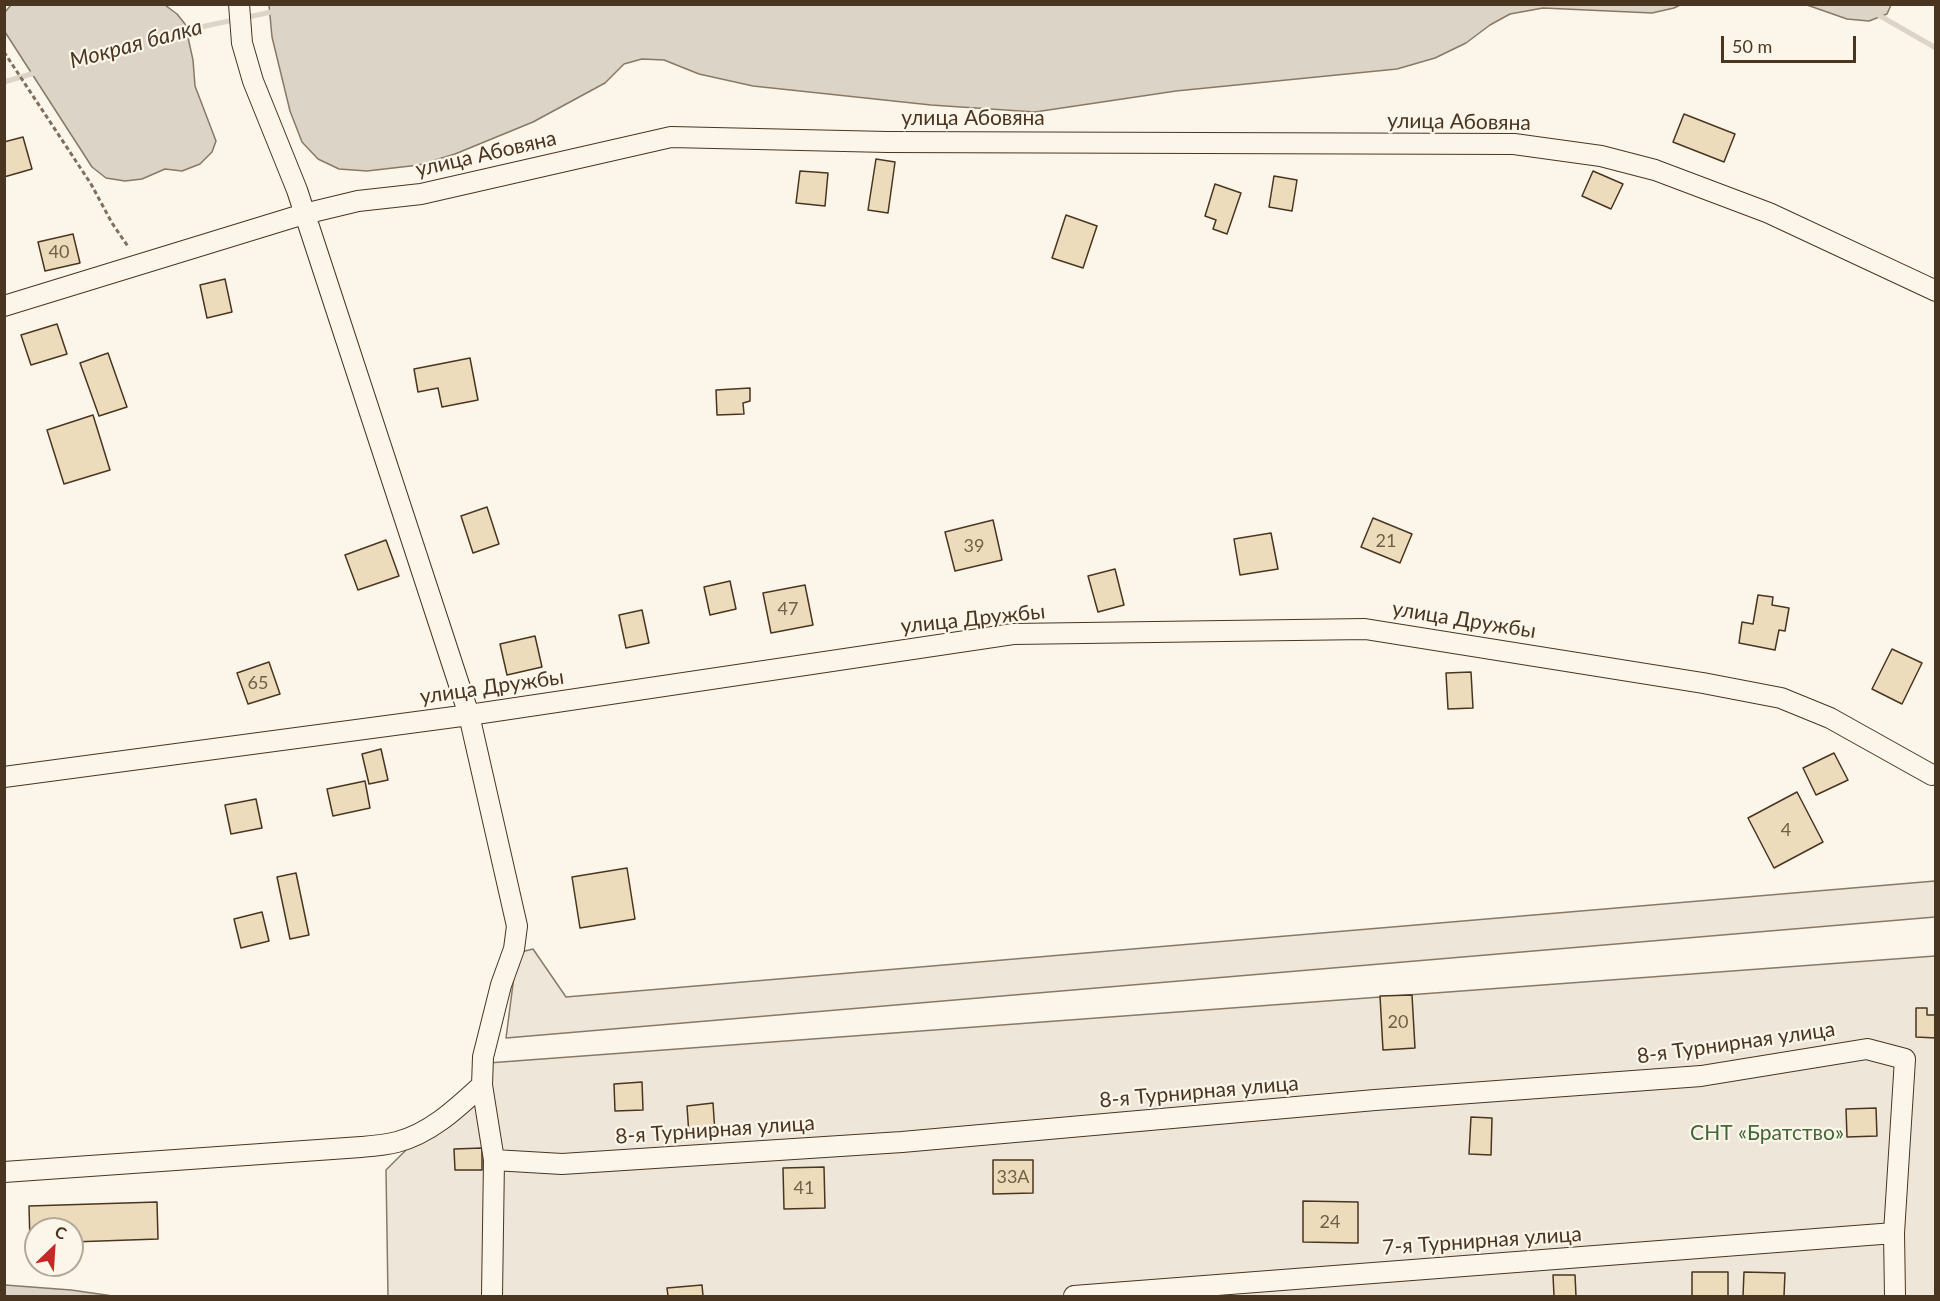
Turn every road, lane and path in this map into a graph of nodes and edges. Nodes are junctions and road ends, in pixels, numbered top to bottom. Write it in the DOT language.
graph roads {
  1 [pos="238,4"];
  2 [pos="4,52"];
  3 [pos="304,214"];
  4 [pos="143,264"];
  5 [pos="1935,291"];
  6 [pos="4,306"];
  7 [pos="469,715"];
  8 [pos="1932,775"];
  9 [pos="4,777"];
  10 [pos="482,1085"];
  11 [pos="494,1160"];
  12 [pos="4,1172"];
  13 [pos="1894,1233"];
  14 [pos="492,1296"];
  15 [pos="1074,1296"];
  16 [pos="1895,1296"];
  1 -- 3 [label="street"];
  2 -- 4 [label="path"];
  3 -- 4 [label="street, улица Абовяна"];
  3 -- 5 [label="street, улица Абовяна"];
  3 -- 7 [label="street"];
  4 -- 6 [label="street, улица Абовяна"];
  7 -- 8 [label="street, улица Дружбы"];
  7 -- 9 [label="street, улица Дружбы"];
  7 -- 10 [label="street"];
  10 -- 11 [label="street"];
  10 -- 12 [label="street"];
  11 -- 13 [label="street, 8-я Турнирная улица"];
  11 -- 14 [label="street"];
  13 -- 15 [label="street, 7-я Турнирная улица"];
  13 -- 16 [label="street"];
}
